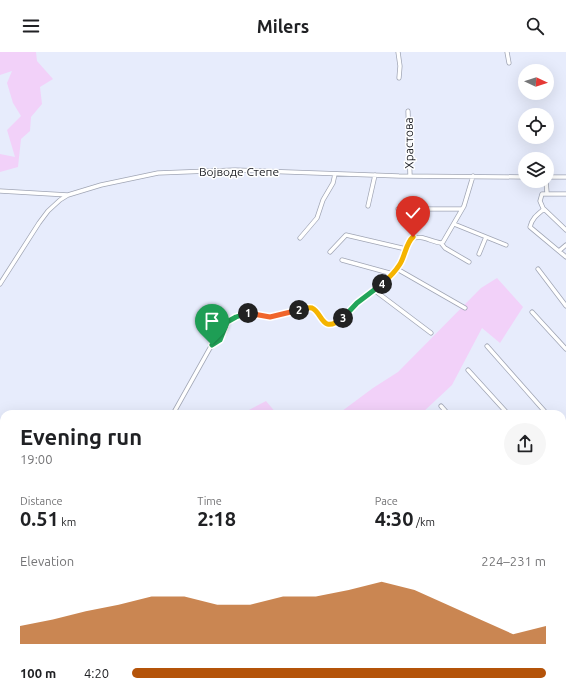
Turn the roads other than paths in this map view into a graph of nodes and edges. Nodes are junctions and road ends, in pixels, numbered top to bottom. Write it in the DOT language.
graph roads {
  1 [pos="398,52"];
  2 [pos="507,52"];
  3 [pos="509,63"];
  4 [pos="399,78"];
  5 [pos="408,110"];
  6 [pos="335,174"];
  7 [pos="375,175"];
  8 [pos="410,176"];
  9 [pos="473,176"];
  10 [pos="518,177"];
  11 [pos="554,177"];
  12 [pos="566,177"];
  13 [pos="546,188"];
  14 [pos="0,191"];
  15 [pos="546,193"];
  16 [pos="566,194"];
  17 [pos="68,195"];
  18 [pos="368,206"];
  19 [pos="398,209"];
  20 [pos="462,209"];
  21 [pos="544,209"];
  22 [pos="454,224"];
  23 [pos="566,230"];
  24 [pos="486,237"];
  25 [pos="300,238"];
  26 [pos="440,243"];
  27 [pos="506,245"];
  28 [pos="566,245"];
  29 [pos="406,249"];
  30 [pos="559,251"];
  31 [pos="330,252"];
  32 [pos="479,254"];
  33 [pos="566,257"];
  34 [pos="342,260"];
  35 [pos="469,262"];
  36 [pos="397,269"];
  37 [pos="538,269"];
  38 [pos="393,274"];
  39 [pos="0,284"];
  40 [pos="374,290"];
  41 [pos="566,306"];
  42 [pos="465,308"];
  43 [pos="532,312"];
  44 [pos="431,333"];
  45 [pos="487,346"];
  46 [pos="566,349"];
  47 [pos="468,370"];
  48 [pos="441,406"];
  49 [pos="175,410"];
  50 [pos="444,410"];
  51 [pos="504,410"];
  52 [pos="543,410"];
  1 -- 4 [label="street"];
  2 -- 3 [label="street"];
  5 -- 8 [label="street, Храстова"];
  6 -- 7 [label="street, Војводе Степе"];
  6 -- 17 [label="street, Војводе Степе"];
  6 -- 25 [label="street"];
  7 -- 8 [label="street, Војводе Степе"];
  7 -- 18 [label="street"];
  8 -- 9 [label="street, Војводе Степе"];
  9 -- 10 [label="street, Војводе Степе"];
  9 -- 20 [label="street"];
  11 -- 12 [label="street"];
  13 -- 15 [label="street"];
  14 -- 17 [label="street"];
  15 -- 16 [label="street"];
  15 -- 21 [label="street"];
  17 -- 39 [label="street, Војводе Степе"];
  19 -- 20 [label="street"];
  20 -- 22 [label="street"];
  21 -- 23 [label="street"];
  21 -- 30 [label="street"];
  22 -- 24 [label="street"];
  22 -- 26 [label="street"];
  24 -- 27 [label="street"];
  24 -- 32 [label="street"];
  26 -- 29 [label="street"];
  26 -- 35 [label="street"];
  28 -- 30 [label="street"];
  29 -- 31 [label="street"];
  29 -- 36 [label="street"];
  30 -- 33 [label="street"];
  34 -- 38 [label="street"];
  36 -- 38 [label="street"];
  36 -- 42 [label="street"];
  37 -- 41 [label="street"];
  38 -- 40 [label="street"];
  40 -- 44 [label="street"];
  40 -- 49 [label="street"];
  43 -- 46 [label="street"];
  45 -- 52 [label="street"];
  47 -- 51 [label="street"];
  48 -- 50 [label="street"];
}
